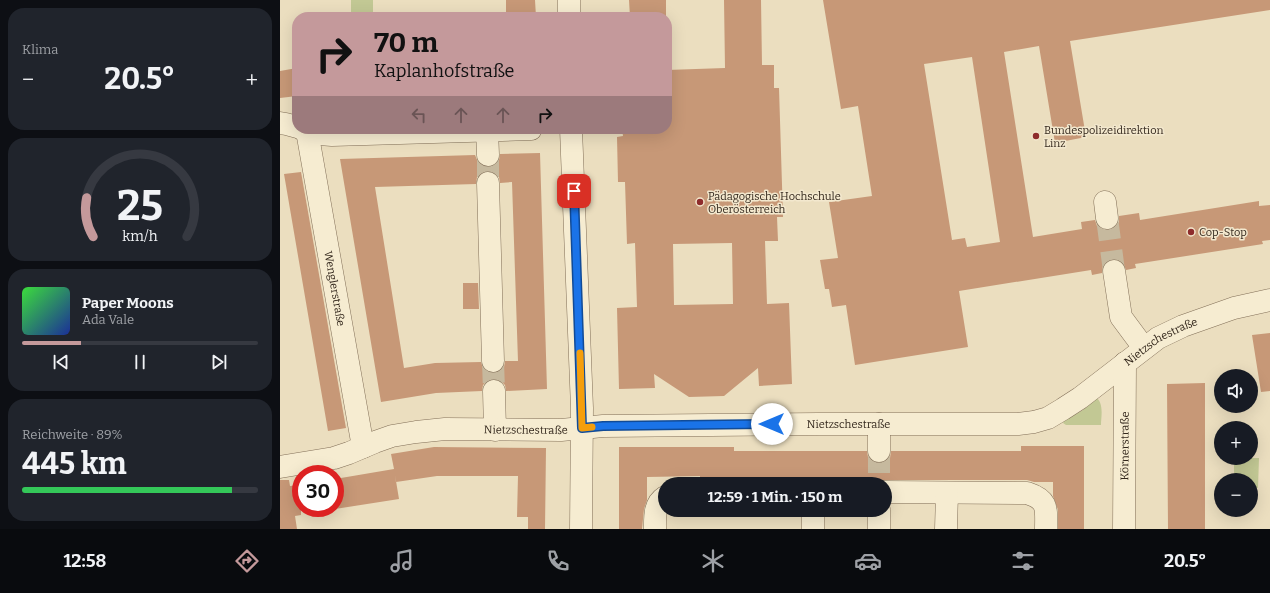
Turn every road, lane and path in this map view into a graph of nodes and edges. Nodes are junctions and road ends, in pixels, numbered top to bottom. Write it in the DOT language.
graph roads {
  1 [pos="569,0"];
  2 [pos="569,12"];
  3 [pos="280,123"];
  4 [pos="292,126"];
  5 [pos="303,134"];
  6 [pos="319,134"];
  7 [pos="363,134"];
  8 [pos="487,134"];
  9 [pos="571,134"];
  10 [pos="488,155"];
  11 [pos="488,183"];
  12 [pos="1114,271"];
  13 [pos="1270,300"];
  14 [pos="1144,348"];
  15 [pos="493,361"];
  16 [pos="1125,363"];
  17 [pos="494,391"];
  18 [pos="879,424"];
  19 [pos="582,428"];
  20 [pos="495,430"];
  21 [pos="363,447"];
  22 [pos="879,451"];
  23 [pos="280,467"];
  24 [pos="892,487"];
  25 [pos="947,493"];
  26 [pos="658,505"];
  27 [pos="813,517"];
  28 [pos="879,517"];
  29 [pos="582,529"];
  30 [pos="655,529"];
  31 [pos="813,529"];
  32 [pos="879,529"];
  33 [pos="946,529"];
  34 [pos="1046,529"];
  35 [pos="1124,529"];
  1 -- 2 [label="street"];
  3 -- 4 [label="street"];
  5 -- 21 [label="street, Wenglerstraße"];
  6 -- 7 [label="street"];
  8 -- 10 [label="street"];
  9 -- 19 [label="street"];
  11 -- 15 [label="street"];
  12 -- 14 [label="street"];
  13 -- 14 [label="street, Nietzschestraße"];
  14 -- 16 [label="street, Nietzschestraße"];
  16 -- 18 [label="street, Nietzschestraße"];
  16 -- 35 [label="street, Körnerstraße"];
  17 -- 20 [label="street"];
  18 -- 19 [label="street, Nietzschestraße"];
  18 -- 22 [label="street"];
  19 -- 20 [label="street, Nietzschestraße"];
  19 -- 29 [label="street"];
  20 -- 21 [label="street, Nietzschestraße"];
  21 -- 23 [label="street, Nietzschestraße"];
  24 -- 25 [label="street"];
  25 -- 33 [label="street"];
  25 -- 34 [label="street"];
  26 -- 30 [label="street"];
  27 -- 31 [label="street"];
  28 -- 32 [label="street"];
}
